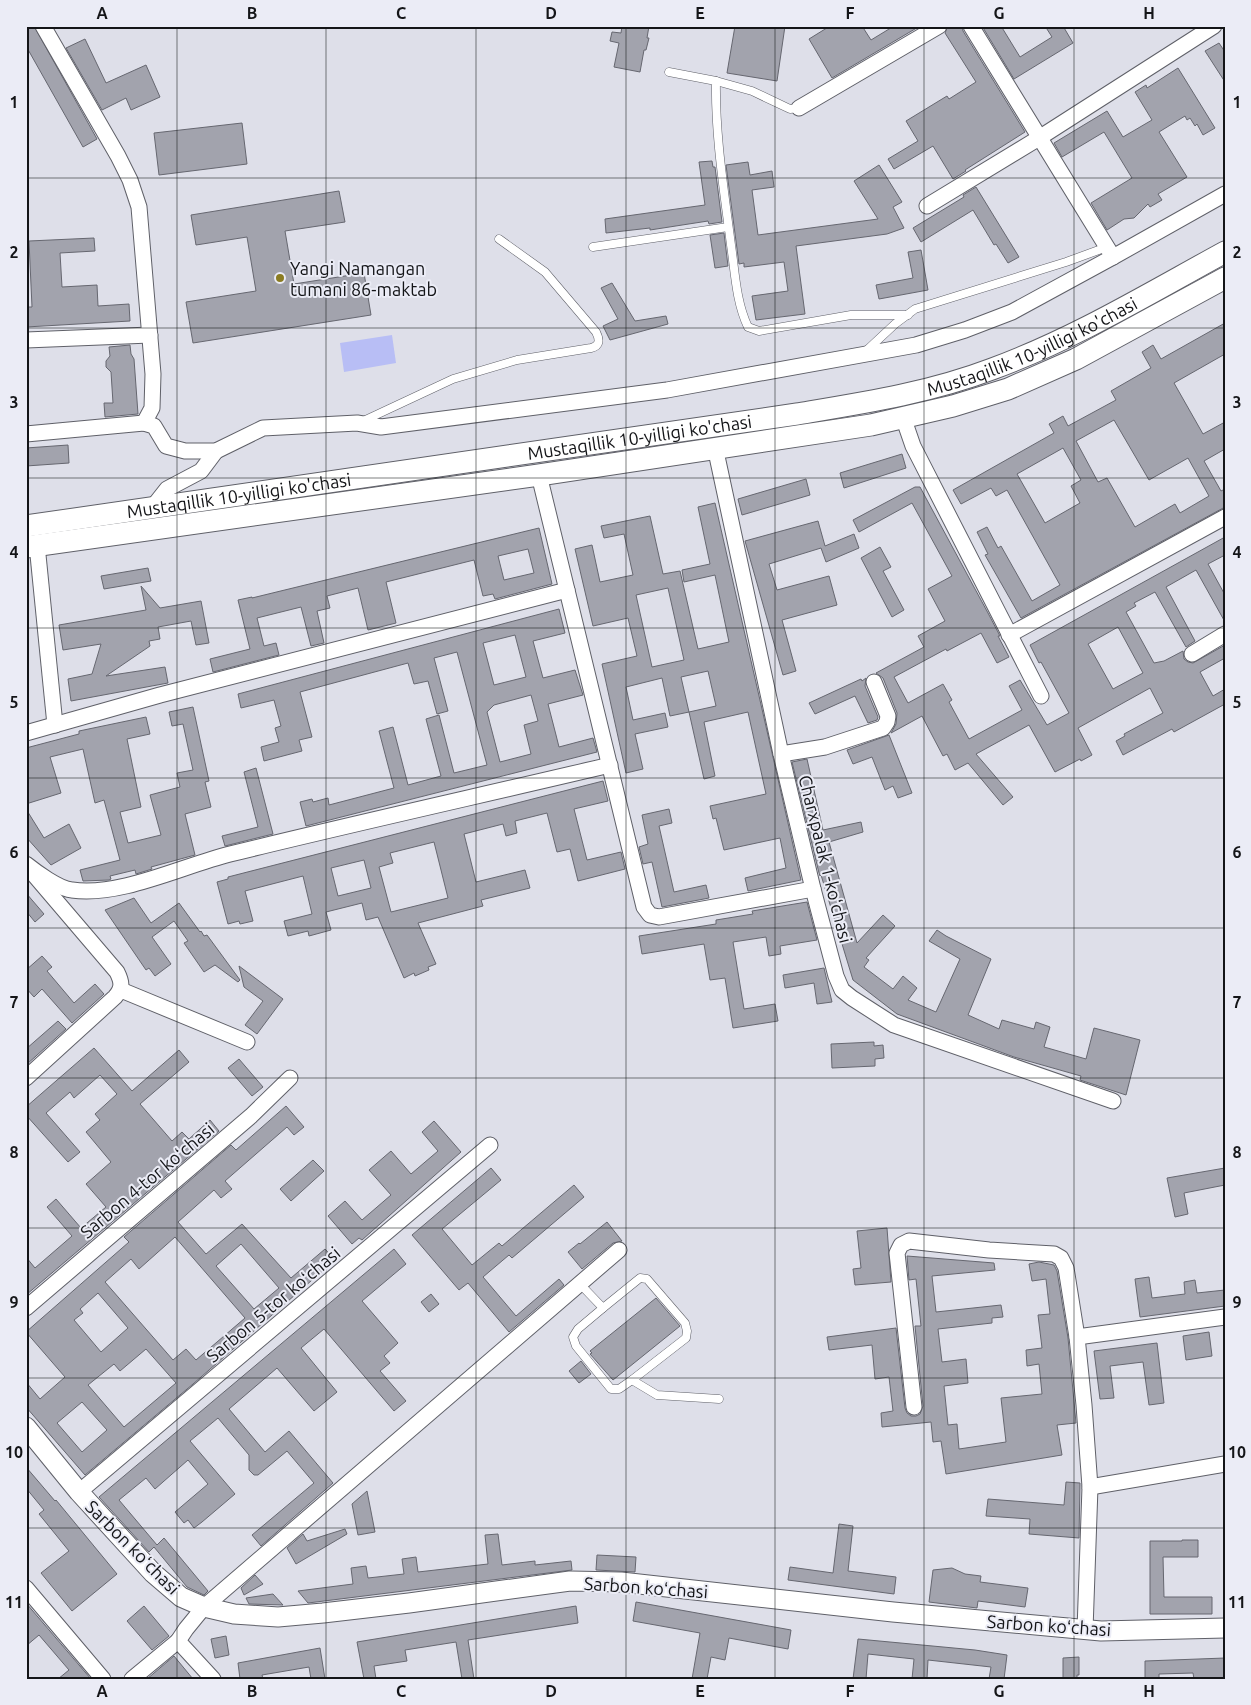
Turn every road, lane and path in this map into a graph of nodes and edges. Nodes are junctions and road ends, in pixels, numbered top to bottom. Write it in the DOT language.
graph roads {
  1 [pos="43,26"];
  2 [pos="939,26"];
  3 [pos="971,26"];
  4 [pos="1214,26"];
  5 [pos="669,72"];
  6 [pos="716,81"];
  7 [pos="799,108"];
  8 [pos="1039,138"];
  9 [pos="1225,194"];
  10 [pos="927,206"];
  11 [pos="728,226"];
  12 [pos="498,239"];
  13 [pos="593,246"];
  14 [pos="1110,252"];
  15 [pos="1225,252"];
  16 [pos="1224,280"];
  17 [pos="908,315"];
  18 [pos="150,335"];
  19 [pos="26,340"];
  20 [pos="862,355"];
  21 [pos="904,417"];
  22 [pos="144,423"];
  23 [pos="357,424"];
  24 [pos="26,434"];
  25 [pos="715,447"];
  26 [pos="216,452"];
  27 [pos="539,475"];
  28 [pos="152,508"];
  29 [pos="1225,517"];
  30 [pos="26,526"];
  31 [pos="32,546"];
  32 [pos="567,590"];
  33 [pos="1225,634"];
  34 [pos="1009,635"];
  35 [pos="1192,654"];
  36 [pos="874,682"];
  37 [pos="1041,696"];
  38 [pos="55,725"];
  39 [pos="26,733"];
  40 [pos="781,754"];
  41 [pos="610,765"];
  42 [pos="26,865"];
  43 [pos="813,889"];
  44 [pos="121,990"];
  45 [pos="247,1042"];
  46 [pos="26,1078"];
  47 [pos="290,1078"];
  48 [pos="1113,1101"];
  49 [pos="490,1144"];
  50 [pos="619,1250"];
  51 [pos="580,1284"];
  52 [pos="26,1308"];
  53 [pos="603,1308"];
  54 [pos="1225,1317"];
  55 [pos="1077,1337"];
  56 [pos="632,1380"];
  57 [pos="719,1399"];
  58 [pos="914,1407"];
  59 [pos="26,1427"];
  60 [pos="1225,1464"];
  61 [pos="1090,1487"];
  62 [pos="80,1492"];
  63 [pos="26,1588"];
  64 [pos="204,1607"];
  65 [pos="1225,1628"];
  66 [pos="1084,1630"];
  67 [pos="178,1641"];
  68 [pos="103,1679"];
  69 [pos="132,1679"];
  70 [pos="213,1679"];
  1 -- 18 [label="street"];
  2 -- 7 [label="street"];
  3 -- 8 [label="street"];
  4 -- 8 [label="street"];
  5 -- 6 [label="lane"];
  6 -- 7 [label="lane"];
  6 -- 11 [label="lane"];
  8 -- 10 [label="street"];
  8 -- 14 [label="street"];
  9 -- 14 [label="street"];
  11 -- 13 [label="lane"];
  11 -- 17 [label="lane"];
  12 -- 23 [label="lane"];
  14 -- 17 [label="lane"];
  14 -- 20 [label="street"];
  15 -- 28 [label="main road, Mustaqillik 10-yilligi ko'chasi"];
  16 -- 21 [label="main road, Mustaqillik 10-yilligi ko'chasi"];
  17 -- 20 [label="lane"];
  18 -- 19 [label="street"];
  18 -- 22 [label="street"];
  20 -- 23 [label="street"];
  21 -- 25 [label="main road, Mustaqillik 10-yilligi ko'chasi"];
  21 -- 34 [label="street"];
  22 -- 24 [label="street"];
  22 -- 26 [label="street"];
  23 -- 26 [label="street"];
  25 -- 27 [label="main road, Mustaqillik 10-yilligi ko'chasi"];
  25 -- 40 [label="street, Charxpalak 1-koʻchasi"];
  26 -- 28 [label="street"];
  27 -- 31 [label="main road, Mustaqillik 10-yilligi ko'chasi"];
  27 -- 32 [label="street"];
  28 -- 30 [label="main road, Mustaqillik 10-yilligi ko'chasi"];
  29 -- 34 [label="street"];
  31 -- 38 [label="street"];
  32 -- 38 [label="street"];
  32 -- 41 [label="street"];
  33 -- 35 [label="street"];
  34 -- 37 [label="street"];
  36 -- 40 [label="street"];
  38 -- 39 [label="street"];
  40 -- 43 [label="street, Charxpalak 1-koʻchasi"];
  41 -- 42 [label="street"];
  41 -- 43 [label="street"];
  42 -- 44 [label="street"];
  43 -- 48 [label="street, Charxpalak 1-koʻchasi"];
  44 -- 45 [label="street"];
  44 -- 46 [label="street"];
  47 -- 52 [label="street, Sarbon 4-tor koʻchasi"];
  49 -- 62 [label="street, Sarbon 5-tor koʻchasi"];
  50 -- 51 [label="street"];
  51 -- 53 [label="lane"];
  51 -- 64 [label="street"];
  53 -- 56 [label="lane"];
  53 -- 56 [label="lane"];
  54 -- 55 [label="street"];
  55 -- 58 [label="street"];
  55 -- 61 [label="street"];
  56 -- 57 [label="lane"];
  59 -- 62 [label="street, Sarbon koʻchasi"];
  60 -- 61 [label="street"];
  61 -- 66 [label="street"];
  62 -- 64 [label="street, Sarbon koʻchasi"];
  63 -- 68 [label="street"];
  64 -- 66 [label="street, Sarbon koʻchasi"];
  64 -- 67 [label="street"];
  65 -- 66 [label="street, Sarbon koʻchasi"];
  67 -- 69 [label="street"];
  67 -- 70 [label="street"];
}
